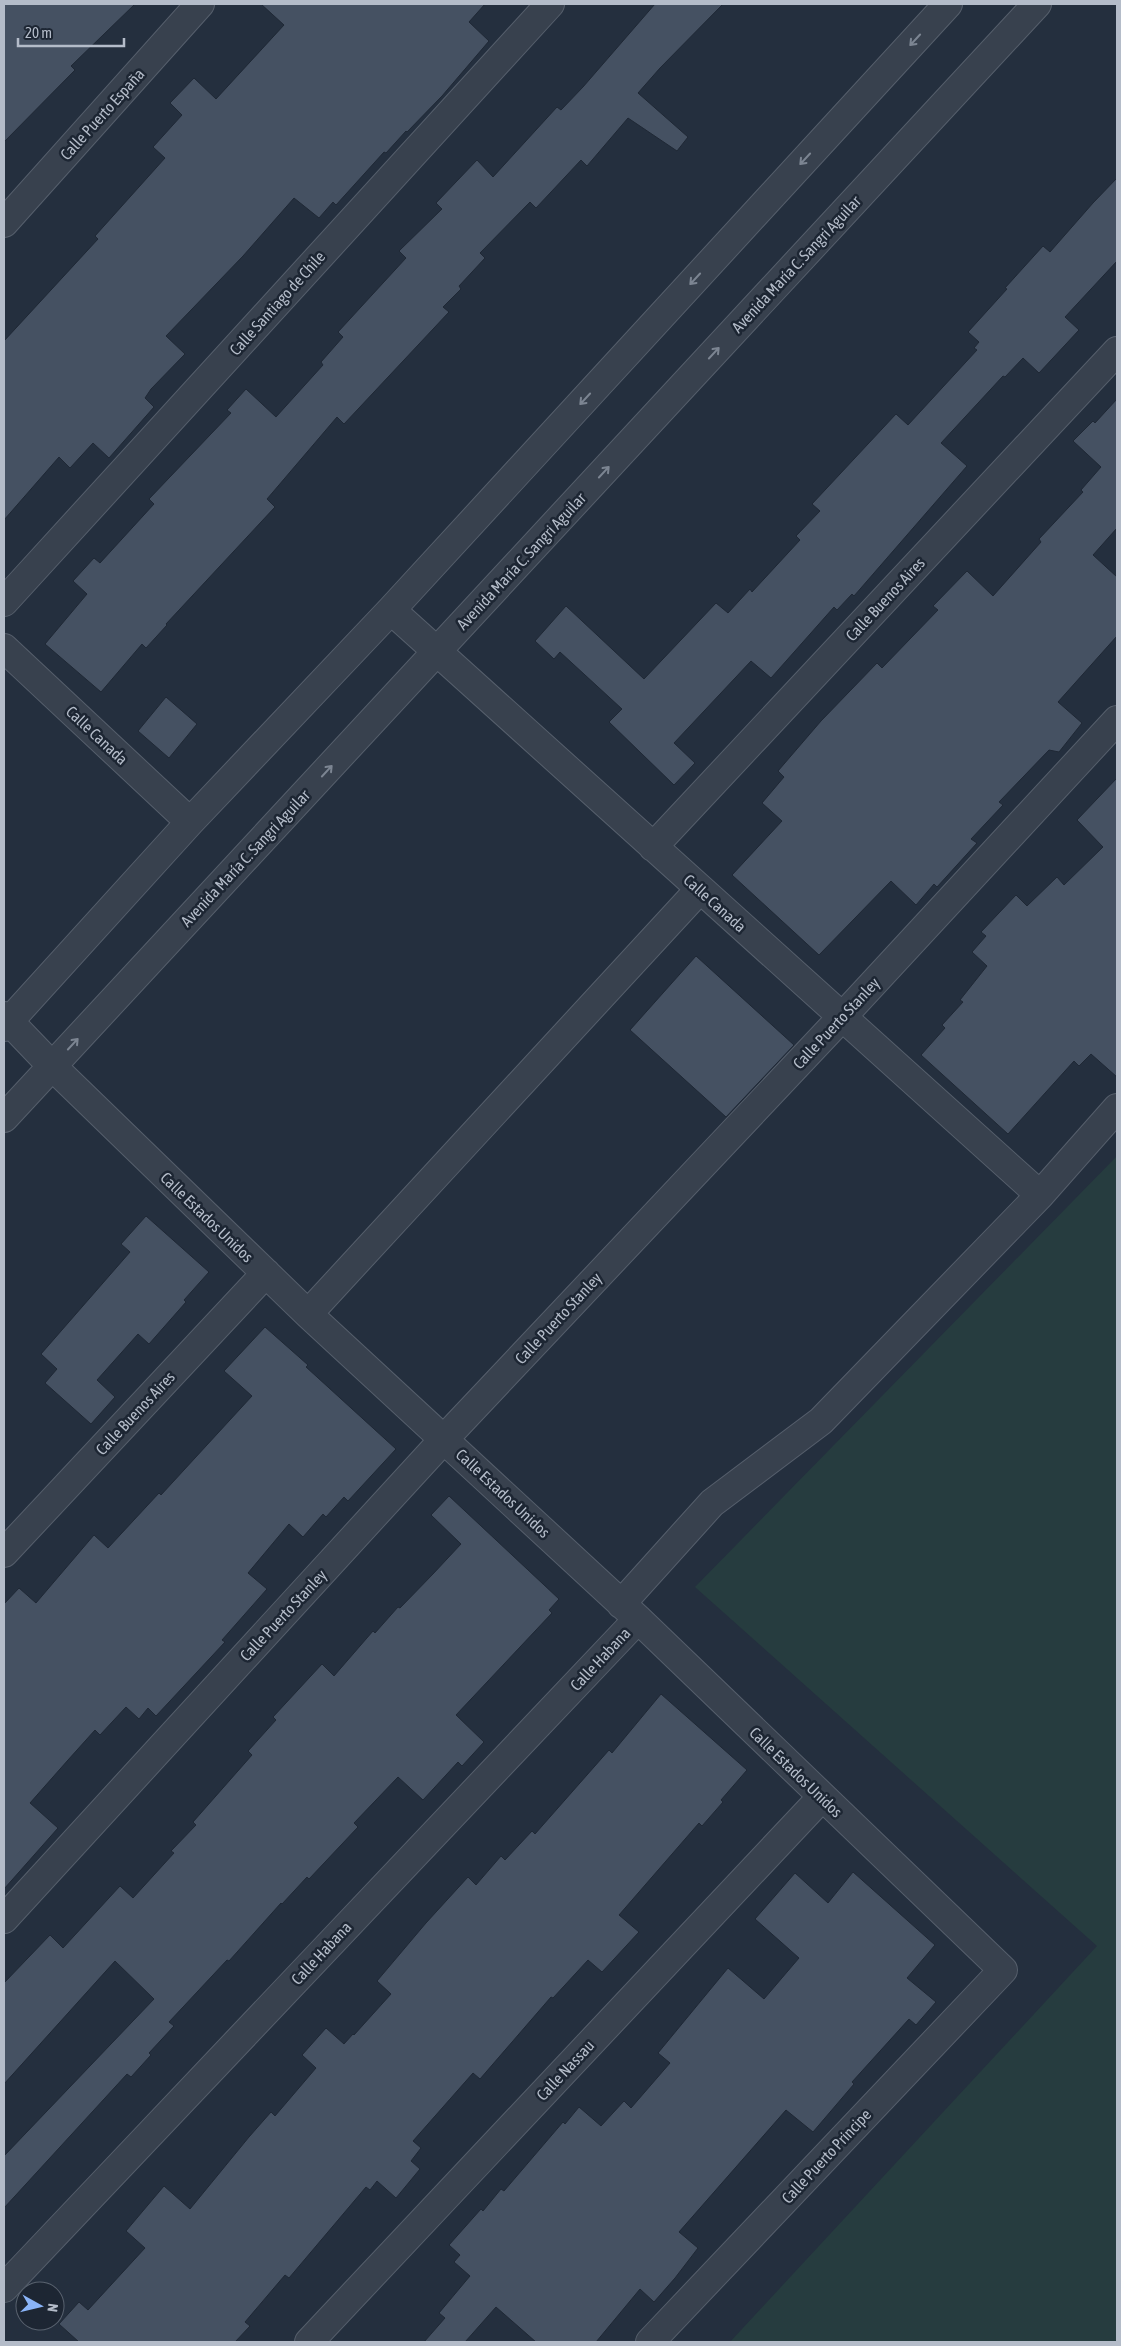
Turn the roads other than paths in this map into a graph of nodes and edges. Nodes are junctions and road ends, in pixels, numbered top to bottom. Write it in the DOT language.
graph roads {
  1 [pos="200,4"];
  2 [pos="550,4"];
  3 [pos="948,4"];
  4 [pos="1037,4"];
  5 [pos="4,223"];
  6 [pos="1117,351"];
  7 [pos="4,602"];
  8 [pos="391,610"];
  9 [pos="4,648"];
  10 [pos="438,651"];
  11 [pos="1117,720"];
  12 [pos="190,822"];
  13 [pos="653,847"];
  14 [pos="700,890"];
  15 [pos="843,1016"];
  16 [pos="6,1021"];
  17 [pos="52,1066"];
  18 [pos="1117,1108"];
  19 [pos="4,1118"];
  20 [pos="1040,1195"];
  21 [pos="266,1273"];
  22 [pos="308,1314"];
  23 [pos="444,1438"];
  24 [pos="4,1553"];
  25 [pos="629,1612"];
  26 [pos="822,1798"];
  27 [pos="4,1919"];
  28 [pos="1003,1970"];
  29 [pos="4,2288"];
  30 [pos="309,2342"];
  31 [pos="650,2342"];
  1 -- 5 [label="street, Calle Puerto España"];
  2 -- 7 [label="street, Calle Santiago de Chile"];
  3 -- 8 [label="street, one-way"];
  10 -- 4 [label="street, Avenida María C. Sangri Aguilar, one-way"];
  6 -- 13 [label="street, Calle Buenos Aires"];
  8 -- 10 [label="street, Calle Canada"];
  8 -- 12 [label="street"];
  9 -- 12 [label="street, Calle Canada"];
  10 -- 13 [label="street, Calle Canada"];
  17 -- 10 [label="street, Avenida María C. Sangri Aguilar, one-way"];
  11 -- 15 [label="street, Calle Puerto Stanley"];
  12 -- 16 [label="street"];
  13 -- 14 [label="street, Calle Canada"];
  14 -- 15 [label="street, Calle Canada"];
  14 -- 22 [label="street"];
  15 -- 20 [label="street, Calle Canada"];
  15 -- 23 [label="street, Calle Puerto Stanley"];
  16 -- 17 [label="street, Calle Estados Unidos"];
  17 -- 19 [label="street, Avenida María C. Sangri Aguilar"];
  17 -- 21 [label="street, Calle Estados Unidos"];
  18 -- 20 [label="street"];
  20 -- 25 [label="street, Calle Habana"];
  21 -- 22 [label="street, Calle Estados Unidos"];
  21 -- 24 [label="street, Calle Buenos Aires"];
  22 -- 23 [label="street, Calle Estados Unidos"];
  23 -- 25 [label="street, Calle Estados Unidos"];
  23 -- 27 [label="street, Calle Puerto Stanley"];
  25 -- 26 [label="street, Calle Estados Unidos"];
  25 -- 29 [label="street, Calle Habana"];
  26 -- 28 [label="street, Calle Estados Unidos"];
  26 -- 30 [label="street, Calle Nassau"];
  28 -- 31 [label="street, Calle Puerto Principe"];
}
